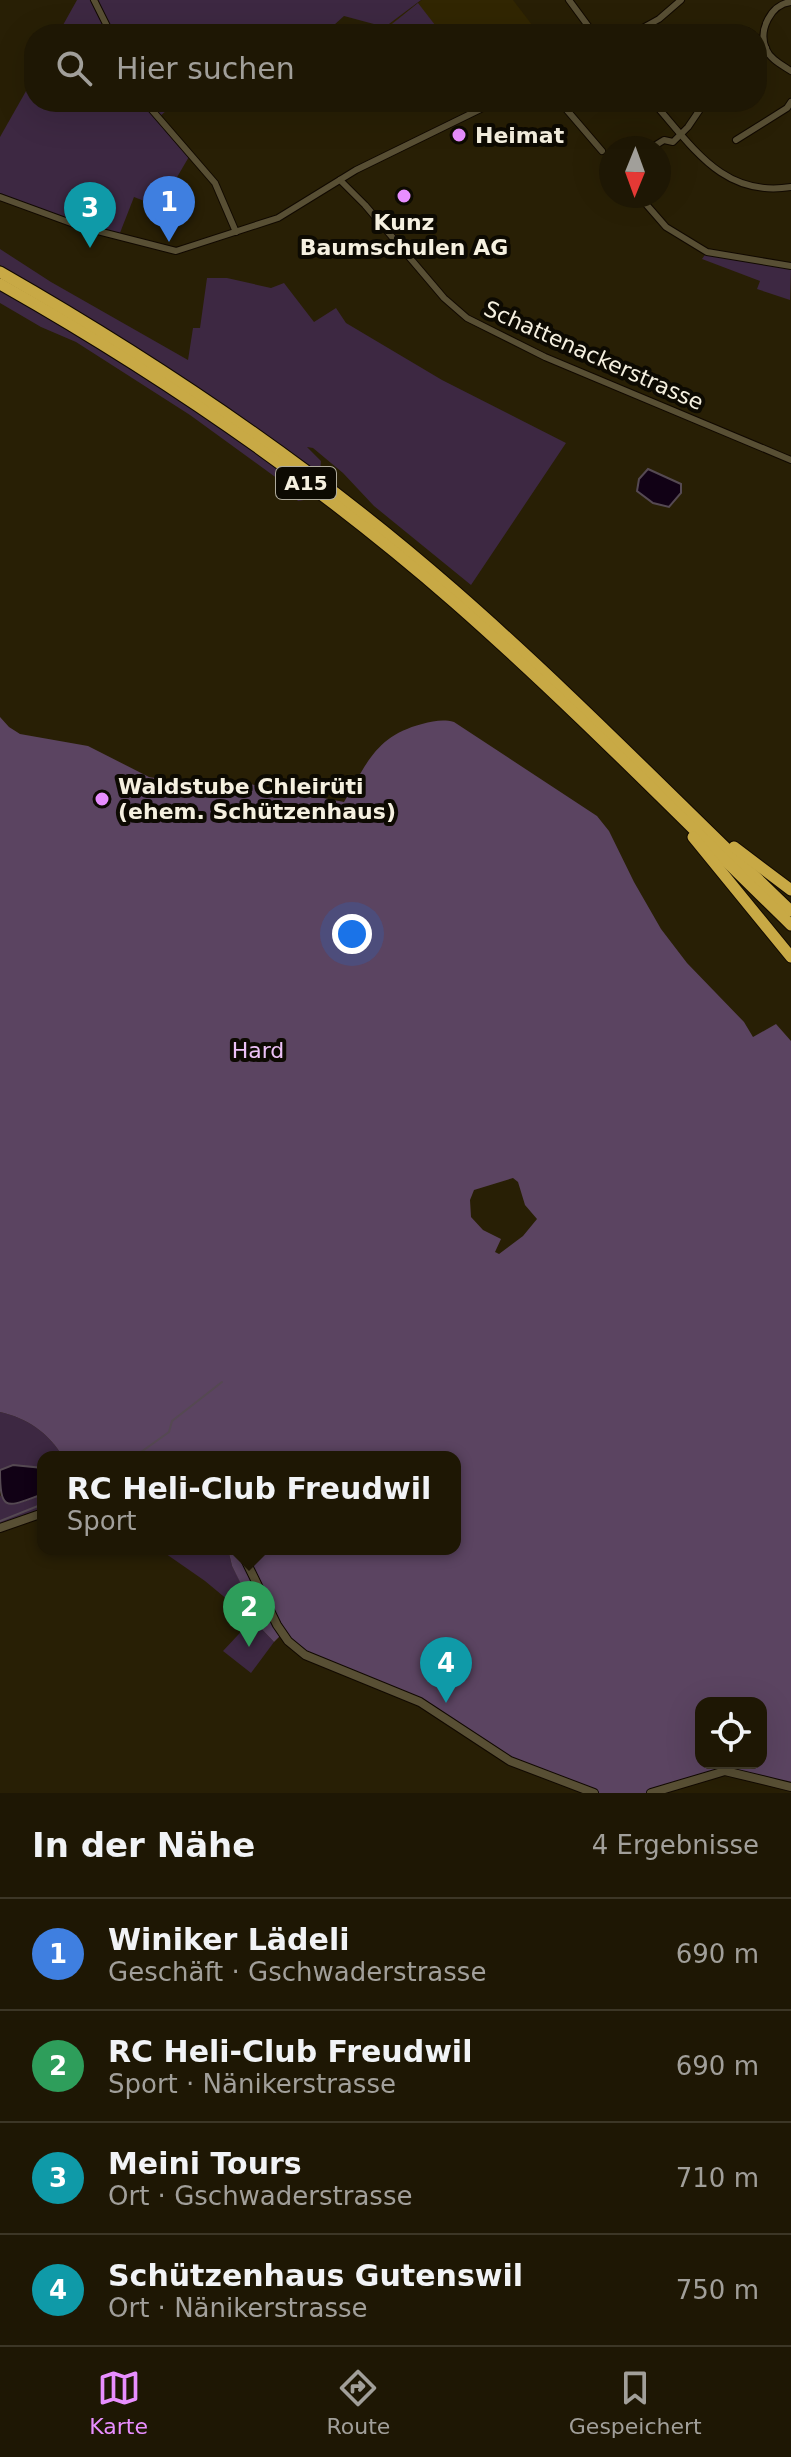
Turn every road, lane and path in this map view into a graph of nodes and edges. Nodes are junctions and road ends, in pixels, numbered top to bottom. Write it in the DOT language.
graph roads {
  1 [pos="94,0"];
  2 [pos="569,0"];
  3 [pos="681,0"];
  4 [pos="791,2"];
  5 [pos="106,24"];
  6 [pos="587,24"];
  7 [pos="650,24"];
  8 [pos="767,24"];
  9 [pos="767,49"];
  10 [pos="791,71"];
  11 [pos="791,79"];
  12 [pos="791,102"];
  13 [pos="154,112"];
  14 [pos="475,112"];
  15 [pos="569,112"];
  16 [pos="662,112"];
  17 [pos="698,112"];
  18 [pos="682,135"];
  19 [pos="736,140"];
  20 [pos="671,142"];
  21 [pos="599,148"];
  22 [pos="340,180"];
  23 [pos="791,187"];
  24 [pos="0,197"];
  25 [pos="649,208"];
  26 [pos="236,232"];
  27 [pos="791,266"];
  28 [pos="0,272"];
  29 [pos="0,284"];
  30 [pos="791,460"];
  31 [pos="663,799"];
  32 [pos="692,815"];
  33 [pos="791,890"];
  34 [pos="791,911"];
  35 [pos="791,925"];
  36 [pos="791,957"];
  37 [pos="37,1515"];
  38 [pos="0,1528"];
  39 [pos="243,1555"];
  40 [pos="791,1787"];
  41 [pos="594,1793"];
  42 [pos="651,1793"];
  1 -- 5 [label="street"];
  2 -- 6 [label="street"];
  3 -- 7 [label="street"];
  4 -- 8 [label="street"];
  9 -- 10 [label="street"];
  10 -- 11 [label="street"];
  12 -- 19 [label="street"];
  13 -- 26 [label="street"];
  14 -- 22 [label="street"];
  15 -- 21 [label="street"];
  16 -- 18 [label="street"];
  17 -- 18 [label="street"];
  18 -- 20 [label="street"];
  18 -- 23 [label="street"];
  22 -- 26 [label="street"];
  22 -- 30 [label="street, Schattenackerstrasse"];
  24 -- 26 [label="street"];
  25 -- 27 [label="street"];
  28 -- 32 [label="highway, A15"];
  29 -- 31 [label="highway, A15"];
  31 -- 35 [label="highway, A15"];
  31 -- 36 [label="highway"];
  32 -- 33 [label="highway"];
  32 -- 34 [label="highway, A15"];
  37 -- 38 [label="street"];
  39 -- 41 [label="street"];
  40 -- 42 [label="street"];
}
